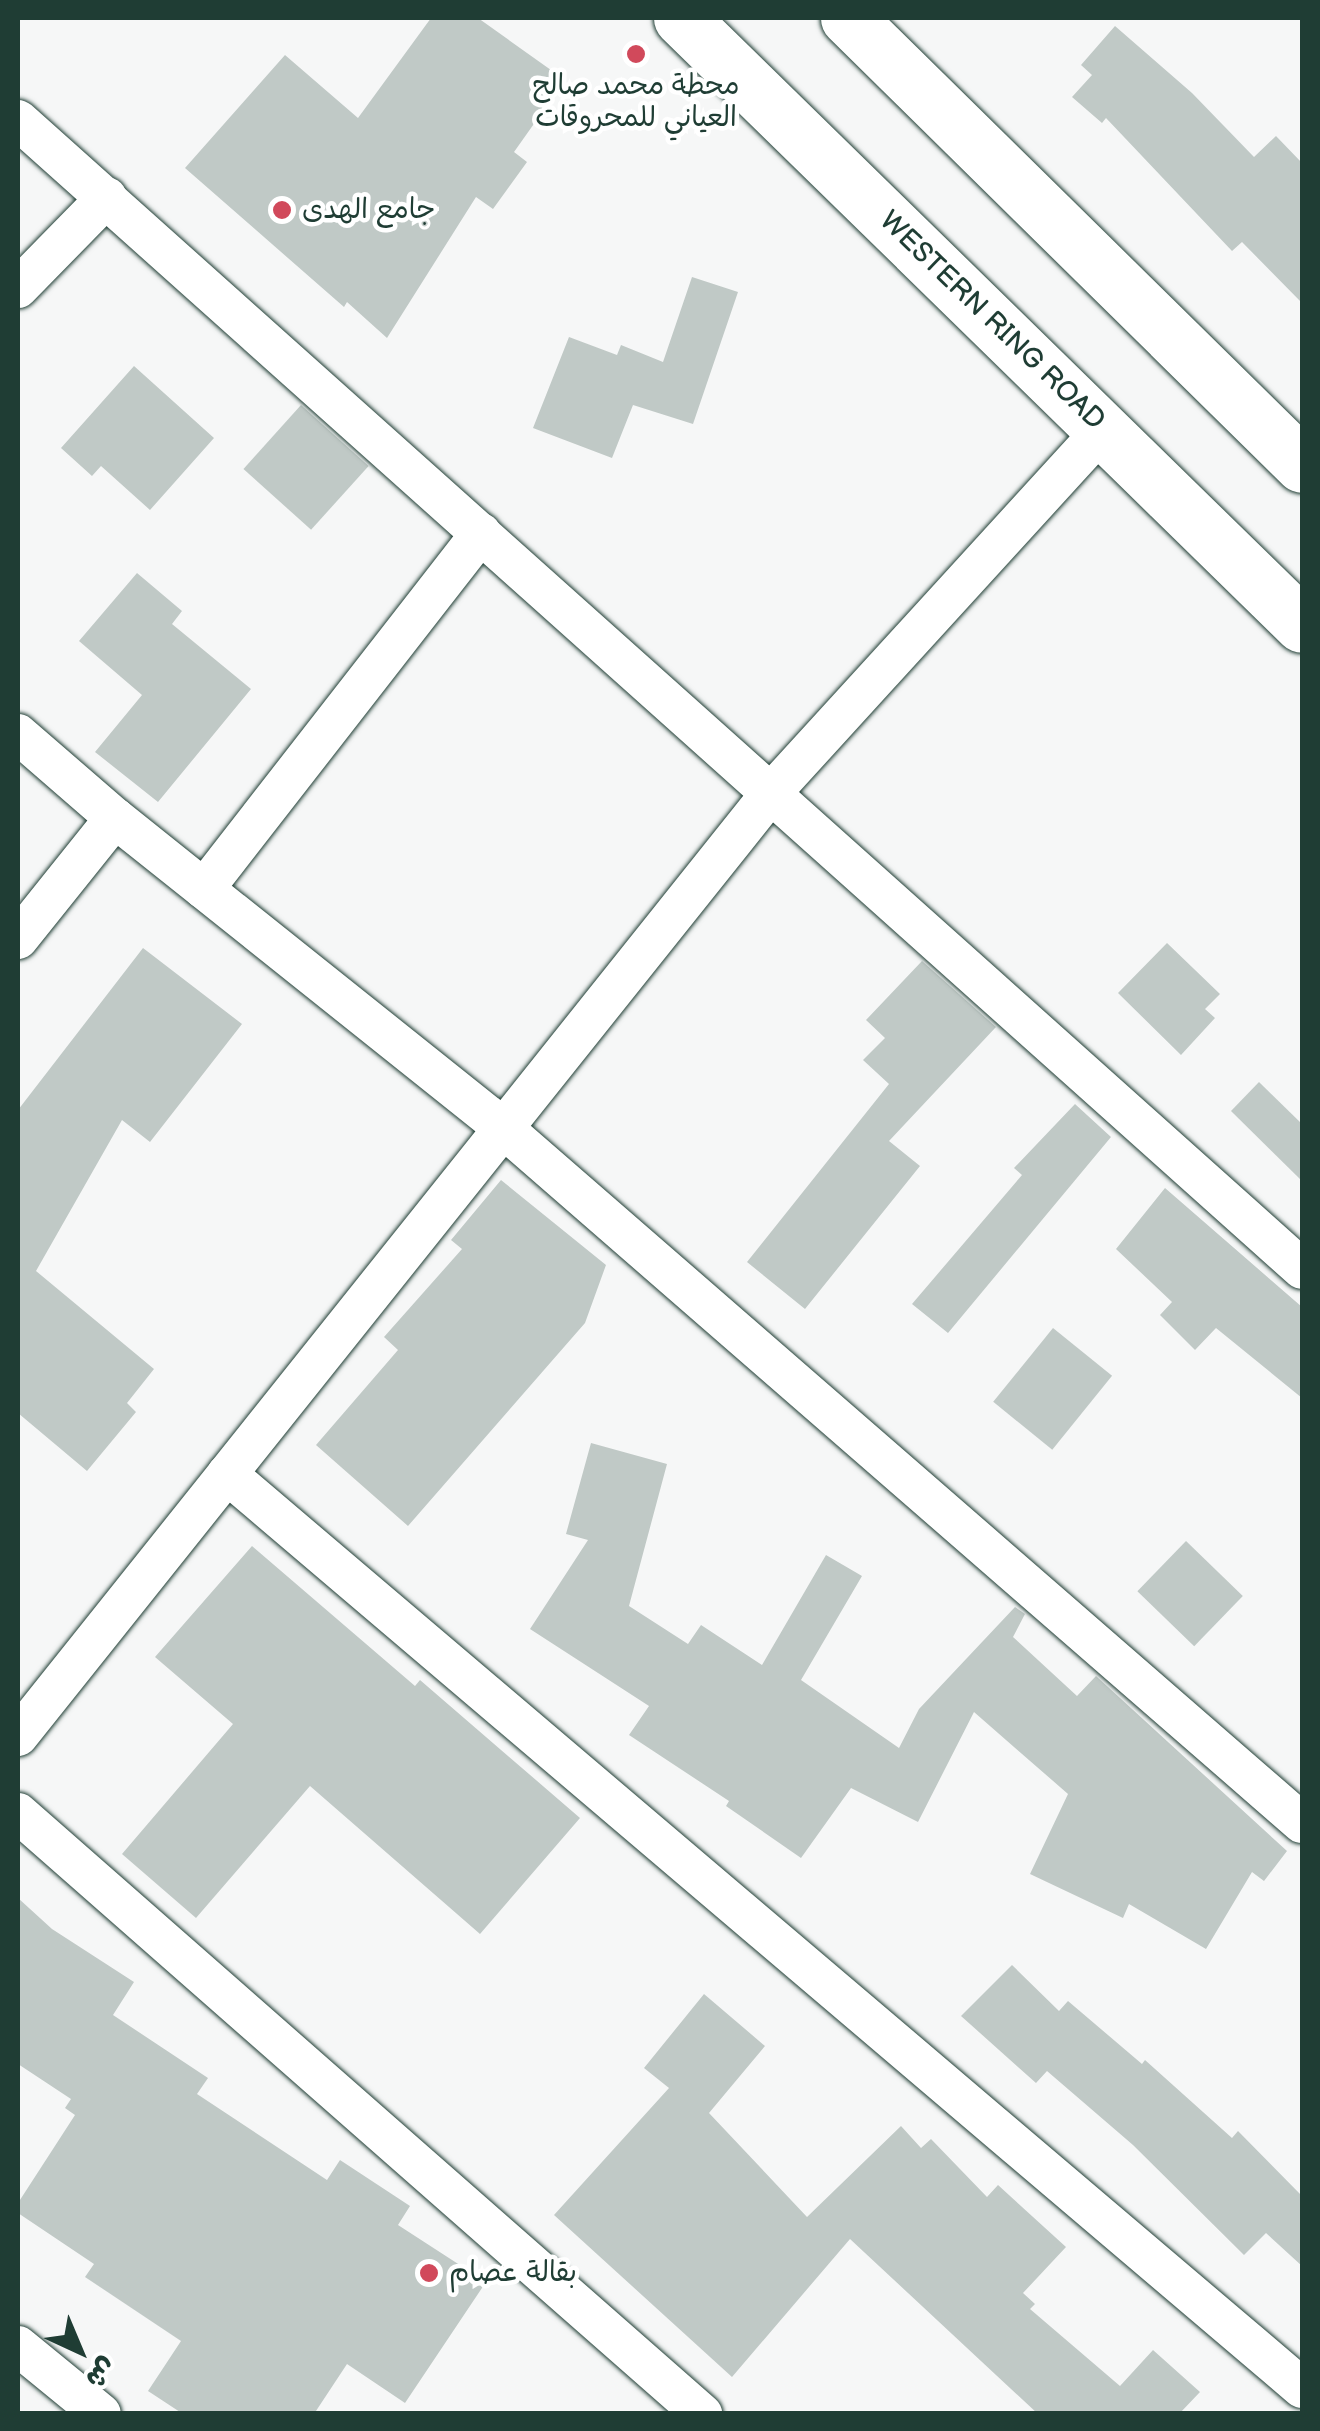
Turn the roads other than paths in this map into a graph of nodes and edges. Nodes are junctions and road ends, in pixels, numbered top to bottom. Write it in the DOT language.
graph roads {
  1 [pos="681,18"];
  2 [pos="848,18"];
  3 [pos="18,120"];
  4 [pos="107,197"];
  5 [pos="18,288"];
  6 [pos="1103,430"];
  7 [pos="1302,465"];
  8 [pos="481,533"];
  9 [pos="1302,625"];
  10 [pos="18,734"];
  11 [pos="772,792"];
  12 [pos="115,818"];
  13 [pos="204,888"];
  14 [pos="18,939"];
  15 [pos="503,1128"];
  16 [pos="1302,1270"];
  17 [pos="227,1474"];
  18 [pos="18,1736"];
  19 [pos="18,1812"];
  20 [pos="1302,1823"];
  21 [pos="18,2346"];
  22 [pos="1302,2388"];
  23 [pos="101,2414"];
  24 [pos="702,2414"];
  1 -- 6 [label="main road, WESTERN RING ROAD"];
  2 -- 7 [label="main road"];
  3 -- 4 [label="street"];
  4 -- 5 [label="street"];
  4 -- 8 [label="street"];
  6 -- 9 [label="main road, WESTERN RING ROAD"];
  6 -- 11 [label="street"];
  8 -- 11 [label="street"];
  8 -- 13 [label="street"];
  10 -- 12 [label="street"];
  11 -- 15 [label="street"];
  11 -- 16 [label="street"];
  12 -- 13 [label="street"];
  12 -- 14 [label="street"];
  13 -- 15 [label="street"];
  15 -- 17 [label="street"];
  15 -- 20 [label="street"];
  17 -- 18 [label="street"];
  17 -- 22 [label="street"];
  19 -- 24 [label="street"];
  21 -- 23 [label="street"];
}
